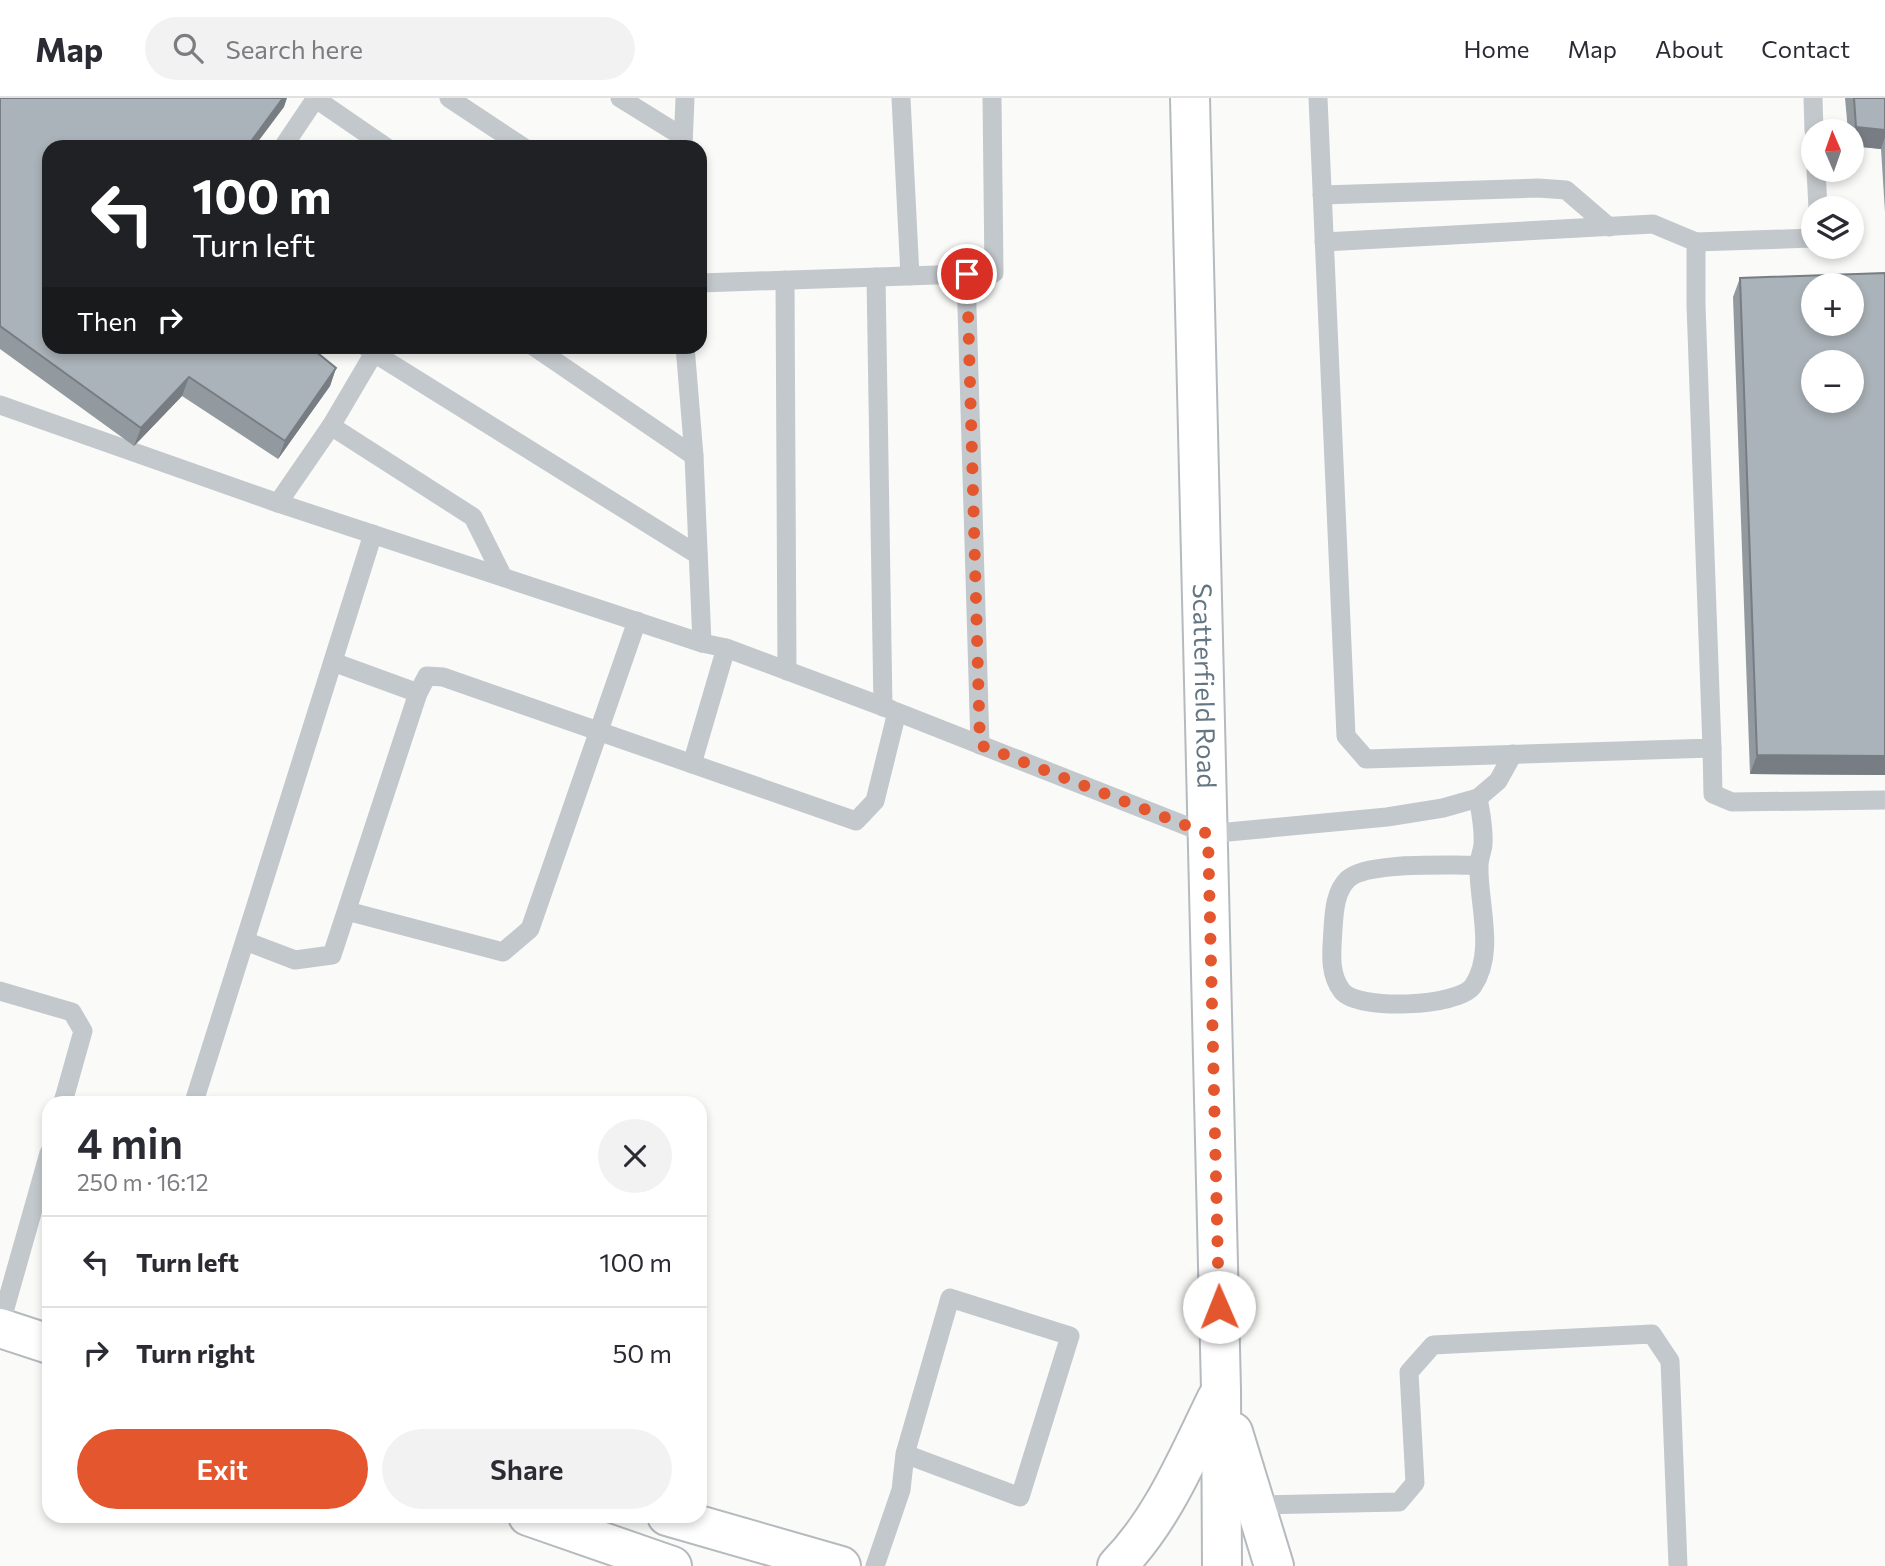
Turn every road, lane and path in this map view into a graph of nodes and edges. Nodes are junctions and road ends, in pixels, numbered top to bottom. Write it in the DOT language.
graph roads {
  1 [pos="449,98"];
  2 [pos="620,98"];
  3 [pos="685,98"];
  4 [pos="901,98"];
  5 [pos="992,98"];
  6 [pos="1190,98"];
  7 [pos="1318,98"];
  8 [pos="1813,98"];
  9 [pos="316,99"];
  10 [pos="1814,119"];
  11 [pos="289,140"];
  12 [pos="376,140"];
  13 [pos="512,140"];
  14 [pos="680,140"];
  15 [pos="683,140"];
  16 [pos="1322,195"];
  17 [pos="1609,227"];
  18 [pos="1801,238"];
  19 [pos="1324,242"];
  20 [pos="1696,242"];
  21 [pos="967,274"];
  22 [pos="910,276"];
  23 [pos="876,277"];
  24 [pos="785,280"];
  25 [pos="707,283"];
  26 [pos="368,354"];
  27 [pos="376,354"];
  28 [pos="545,354"];
  29 [pos="684,354"];
  30 [pos="0,405"];
  31 [pos="331,426"];
  32 [pos="694,456"];
  33 [pos="278,503"];
  34 [pos="373,534"];
  35 [pos="698,555"];
  36 [pos="502,577"];
  37 [pos="637,621"];
  38 [pos="702,643"];
  39 [pos="726,648"];
  40 [pos="332,663"];
  41 [pos="787,671"];
  42 [pos="418,693"];
  43 [pos="890,710"];
  44 [pos="599,731"];
  45 [pos="980,745"];
  46 [pos="1712,748"];
  47 [pos="1513,754"];
  48 [pos="692,764"];
  49 [pos="1478,798"];
  50 [pos="1885,800"];
  51 [pos="1208,834"];
  52 [pos="1479,865"];
  53 [pos="347,911"];
  54 [pos="245,941"];
  55 [pos="0,991"];
  56 [pos="65,1096"];
  57 [pos="196,1096"];
  58 [pos="42,1178"];
  59 [pos="0,1327"];
  60 [pos="42,1342"];
  61 [pos="1221,1390"];
  62 [pos="905,1454"];
  63 [pos="1256,1505"];
  64 [pos="548,1523"];
  65 [pos="691,1523"];
  66 [pos="672,1566"];
  67 [pos="841,1566"];
  68 [pos="875,1566"];
  69 [pos="1117,1566"];
  70 [pos="1222,1566"];
  71 [pos="1274,1566"];
  72 [pos="1678,1566"];
  1 -- 13 [label="lane"];
  2 -- 14 [label="lane"];
  3 -- 15 [label="lane"];
  4 -- 22 [label="lane"];
  5 -- 21 [label="lane"];
  6 -- 51 [label="main road, Scatterfield Road"];
  7 -- 16 [label="lane"];
  8 -- 10 [label="lane"];
  9 -- 11 [label="lane"];
  9 -- 12 [label="lane"];
  16 -- 17 [label="lane"];
  16 -- 19 [label="lane"];
  17 -- 19 [label="lane"];
  17 -- 20 [label="lane"];
  18 -- 20 [label="lane"];
  19 -- 47 [label="lane"];
  20 -- 46 [label="lane"];
  21 -- 22 [label="lane"];
  21 -- 45 [label="lane"];
  22 -- 23 [label="lane"];
  23 -- 24 [label="lane"];
  23 -- 43 [label="lane"];
  24 -- 25 [label="lane"];
  24 -- 41 [label="lane"];
  26 -- 31 [label="lane"];
  27 -- 35 [label="lane"];
  28 -- 32 [label="lane"];
  29 -- 32 [label="lane"];
  30 -- 33 [label="lane"];
  31 -- 33 [label="lane"];
  31 -- 36 [label="lane"];
  32 -- 35 [label="lane"];
  33 -- 34 [label="lane"];
  34 -- 36 [label="lane"];
  34 -- 40 [label="lane"];
  35 -- 38 [label="lane"];
  36 -- 37 [label="lane"];
  37 -- 38 [label="lane"];
  37 -- 44 [label="lane"];
  38 -- 39 [label="lane"];
  39 -- 41 [label="lane"];
  39 -- 48 [label="lane"];
  40 -- 42 [label="lane"];
  40 -- 54 [label="lane"];
  41 -- 43 [label="lane"];
  42 -- 44 [label="lane"];
  42 -- 53 [label="lane"];
  43 -- 45 [label="lane"];
  43 -- 48 [label="lane"];
  44 -- 48 [label="lane"];
  44 -- 53 [label="lane"];
  45 -- 51 [label="lane"];
  46 -- 47 [label="lane"];
  46 -- 50 [label="lane"];
  47 -- 49 [label="lane"];
  49 -- 51 [label="lane"];
  49 -- 52 [label="lane"];
  51 -- 61 [label="main road, Scatterfield Road"];
  52 -- 52 [label="lane"];
  53 -- 54 [label="lane"];
  54 -- 57 [label="lane"];
  55 -- 56 [label="lane"];
  58 -- 59 [label="lane"];
  59 -- 60 [label="main road"];
  61 -- 63 [label="main road"];
  61 -- 69 [label="main road"];
  61 -- 70 [label="main road, Scatterfield Road"];
  62 -- 62 [label="lane"];
  62 -- 68 [label="lane"];
  63 -- 71 [label="main road"];
  63 -- 72 [label="lane"];
  64 -- 66 [label="main road"];
  65 -- 67 [label="main road"];
}
